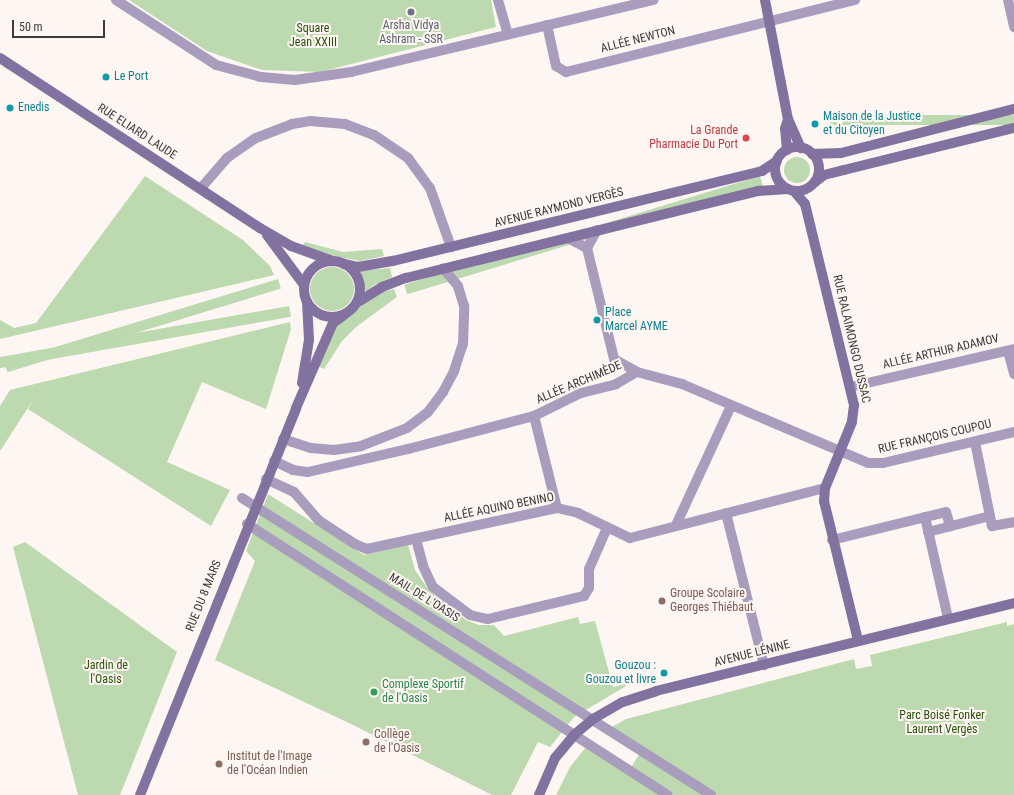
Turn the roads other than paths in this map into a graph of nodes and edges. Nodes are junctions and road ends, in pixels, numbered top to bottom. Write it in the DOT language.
graph roads {
  1 [pos="116,0"];
  2 [pos="498,0"];
  3 [pos="608,0"];
  4 [pos="654,0"];
  5 [pos="765,0"];
  6 [pos="855,0"];
  7 [pos="1008,0"];
  8 [pos="610,10"];
  9 [pos="769,20"];
  10 [pos="547,25"];
  11 [pos="1014,27"];
  12 [pos="508,34"];
  13 [pos="0,58"];
  14 [pos="1014,110"];
  15 [pos="788,119"];
  16 [pos="1014,128"];
  17 [pos="801,148"];
  18 [pos="787,150"];
  19 [pos="812,154"];
  20 [pos="777,161"];
  21 [pos="814,183"];
  22 [pos="200,188"];
  23 [pos="791,190"];
  24 [pos="805,204"];
  25 [pos="260,228"];
  26 [pos="596,230"];
  27 [pos="568,238"];
  28 [pos="451,247"];
  29 [pos="587,248"];
  30 [pos="333,261"];
  31 [pos="344,264"];
  32 [pos="443,268"];
  33 [pos="304,285"];
  34 [pos="307,302"];
  35 [pos="358,302"];
  36 [pos="344,315"];
  37 [pos="1011,350"];
  38 [pos="637,372"];
  39 [pos="1014,374"];
  40 [pos="850,387"];
  41 [pos="731,406"];
  42 [pos="296,408"];
  43 [pos="534,416"];
  44 [pos="1014,432"];
  45 [pos="282,439"];
  46 [pos="975,442"];
  47 [pos="839,451"];
  48 [pos="274,461"];
  49 [pos="266,479"];
  50 [pos="825,488"];
  51 [pos="242,498"];
  52 [pos="255,506"];
  53 [pos="557,508"];
  54 [pos="726,512"];
  55 [pos="990,516"];
  56 [pos="925,517"];
  57 [pos="1014,522"];
  58 [pos="247,524"];
  59 [pos="676,526"];
  60 [pos="950,526"];
  61 [pos="607,528"];
  62 [pos="928,532"];
  63 [pos="416,539"];
  64 [pos="832,540"];
  65 [pos="1014,603"];
  66 [pos="948,618"];
  67 [pos="858,640"];
  68 [pos="764,665"];
  69 [pos="592,719"];
  70 [pos="574,735"];
  71 [pos="140,795"];
  72 [pos="539,795"];
  73 [pos="667,795"];
  74 [pos="711,795"];
  1 -- 12 [label="street"];
  2 -- 12 [label="street"];
  3 -- 8 [label="street"];
  4 -- 8 [label="street"];
  5 -- 9 [label="main road"];
  6 -- 9 [label="street, ALLÉE NEWTON"];
  7 -- 11 [label="street"];
  8 -- 10 [label="street"];
  9 -- 10 [label="street, ALLÉE NEWTON"];
  9 -- 15 [label="main road"];
  10 -- 12 [label="street"];
  13 -- 22 [label="main road, RUE ELIARD LAUDE"];
  14 -- 19 [label="main road"];
  15 -- 17 [label="main road"];
  15 -- 18 [label="main road"];
  16 -- 21 [label="main road"];
  17 -- 18 [label="main road"];
  17 -- 19 [label="main road"];
  18 -- 20 [label="main road"];
  19 -- 21 [label="main road"];
  20 -- 23 [label="main road"];
  20 -- 28 [label="main road, AVENUE RAYMOND VERGÈS"];
  21 -- 23 [label="main road"];
  21 -- 24 [label="main road"];
  22 -- 25 [label="main road, RUE ELIARD LAUDE"];
  22 -- 28 [label="street"];
  23 -- 24 [label="main road"];
  23 -- 26 [label="main road"];
  24 -- 40 [label="main road, RUE RALAIMONGO DUSSAC"];
  25 -- 30 [label="main road, RUE ELIARD LAUDE"];
  25 -- 33 [label="main road, RUE ELIARD LAUDE"];
  26 -- 27 [label="main road"];
  26 -- 29 [label="street"];
  27 -- 29 [label="street"];
  27 -- 32 [label="main road"];
  28 -- 31 [label="main road, AVENUE RAYMOND VERGÈS"];
  29 -- 38 [label="street"];
  30 -- 31 [label="main road"];
  30 -- 33 [label="main road"];
  31 -- 35 [label="main road"];
  32 -- 35 [label="main road"];
  32 -- 45 [label="street"];
  33 -- 34 [label="main road"];
  34 -- 36 [label="main road"];
  34 -- 42 [label="main road, RUE DU 8 MARS"];
  35 -- 36 [label="main road"];
  36 -- 42 [label="main road, RUE DU 8 MARS"];
  37 -- 39 [label="street"];
  37 -- 40 [label="street, ALLÉE ARTHUR ADAMOV"];
  38 -- 41 [label="street, ALLÉE ARCHIMÈDE"];
  38 -- 43 [label="street, ALLÉE ARCHIMÈDE"];
  40 -- 47 [label="main road, RUE RALAIMONGO DUSSAC"];
  41 -- 47 [label="street, ALLÉE ARCHIMÈDE"];
  41 -- 59 [label="street"];
  42 -- 45 [label="main road, RUE DU 8 MARS"];
  43 -- 48 [label="street, ALLÉE ARCHIMÈDE"];
  43 -- 53 [label="street"];
  44 -- 46 [label="street, RUE FRANÇOIS COUPOU"];
  45 -- 48 [label="main road, RUE DU 8 MARS"];
  46 -- 47 [label="street, RUE FRANÇOIS COUPOU"];
  46 -- 55 [label="street"];
  47 -- 50 [label="main road, RUE RALAIMONGO DUSSAC"];
  48 -- 49 [label="main road, RUE DU 8 MARS"];
  49 -- 52 [label="main road, RUE DU 8 MARS"];
  49 -- 63 [label="street, ALLÉE AQUINO BENINO"];
  50 -- 54 [label="street"];
  50 -- 64 [label="main road, RUE RALAIMONGO DUSSAC"];
  51 -- 52 [label="street, MAIL DE L'OASIS"];
  52 -- 58 [label="main road, RUE DU 8 MARS"];
  52 -- 69 [label="street, MAIL DE L'OASIS"];
  53 -- 61 [label="street, ALLÉE AQUINO BENINO"];
  53 -- 63 [label="street, ALLÉE AQUINO BENINO"];
  54 -- 59 [label="street"];
  54 -- 68 [label="street"];
  55 -- 57 [label="street"];
  55 -- 60 [label="street"];
  56 -- 60 [label="street"];
  56 -- 62 [label="street"];
  56 -- 64 [label="street"];
  58 -- 70 [label="street"];
  58 -- 71 [label="main road, RUE DU 8 MARS"];
  59 -- 61 [label="street, ALLÉE AQUINO BENINO"];
  60 -- 62 [label="street"];
  61 -- 63 [label="street"];
  62 -- 66 [label="street"];
  64 -- 67 [label="main road, RUE RALAIMONGO DUSSAC"];
  65 -- 66 [label="main road, AVENUE LÉNINE"];
  66 -- 67 [label="main road, AVENUE LÉNINE"];
  67 -- 68 [label="main road, AVENUE LÉNINE"];
  68 -- 69 [label="main road, AVENUE LÉNINE"];
  69 -- 70 [label="main road, AVENUE LÉNINE"];
  69 -- 74 [label="street, MAIL DE L'OASIS"];
  70 -- 72 [label="main road, AVENUE LÉNINE"];
  70 -- 73 [label="street"];
}
